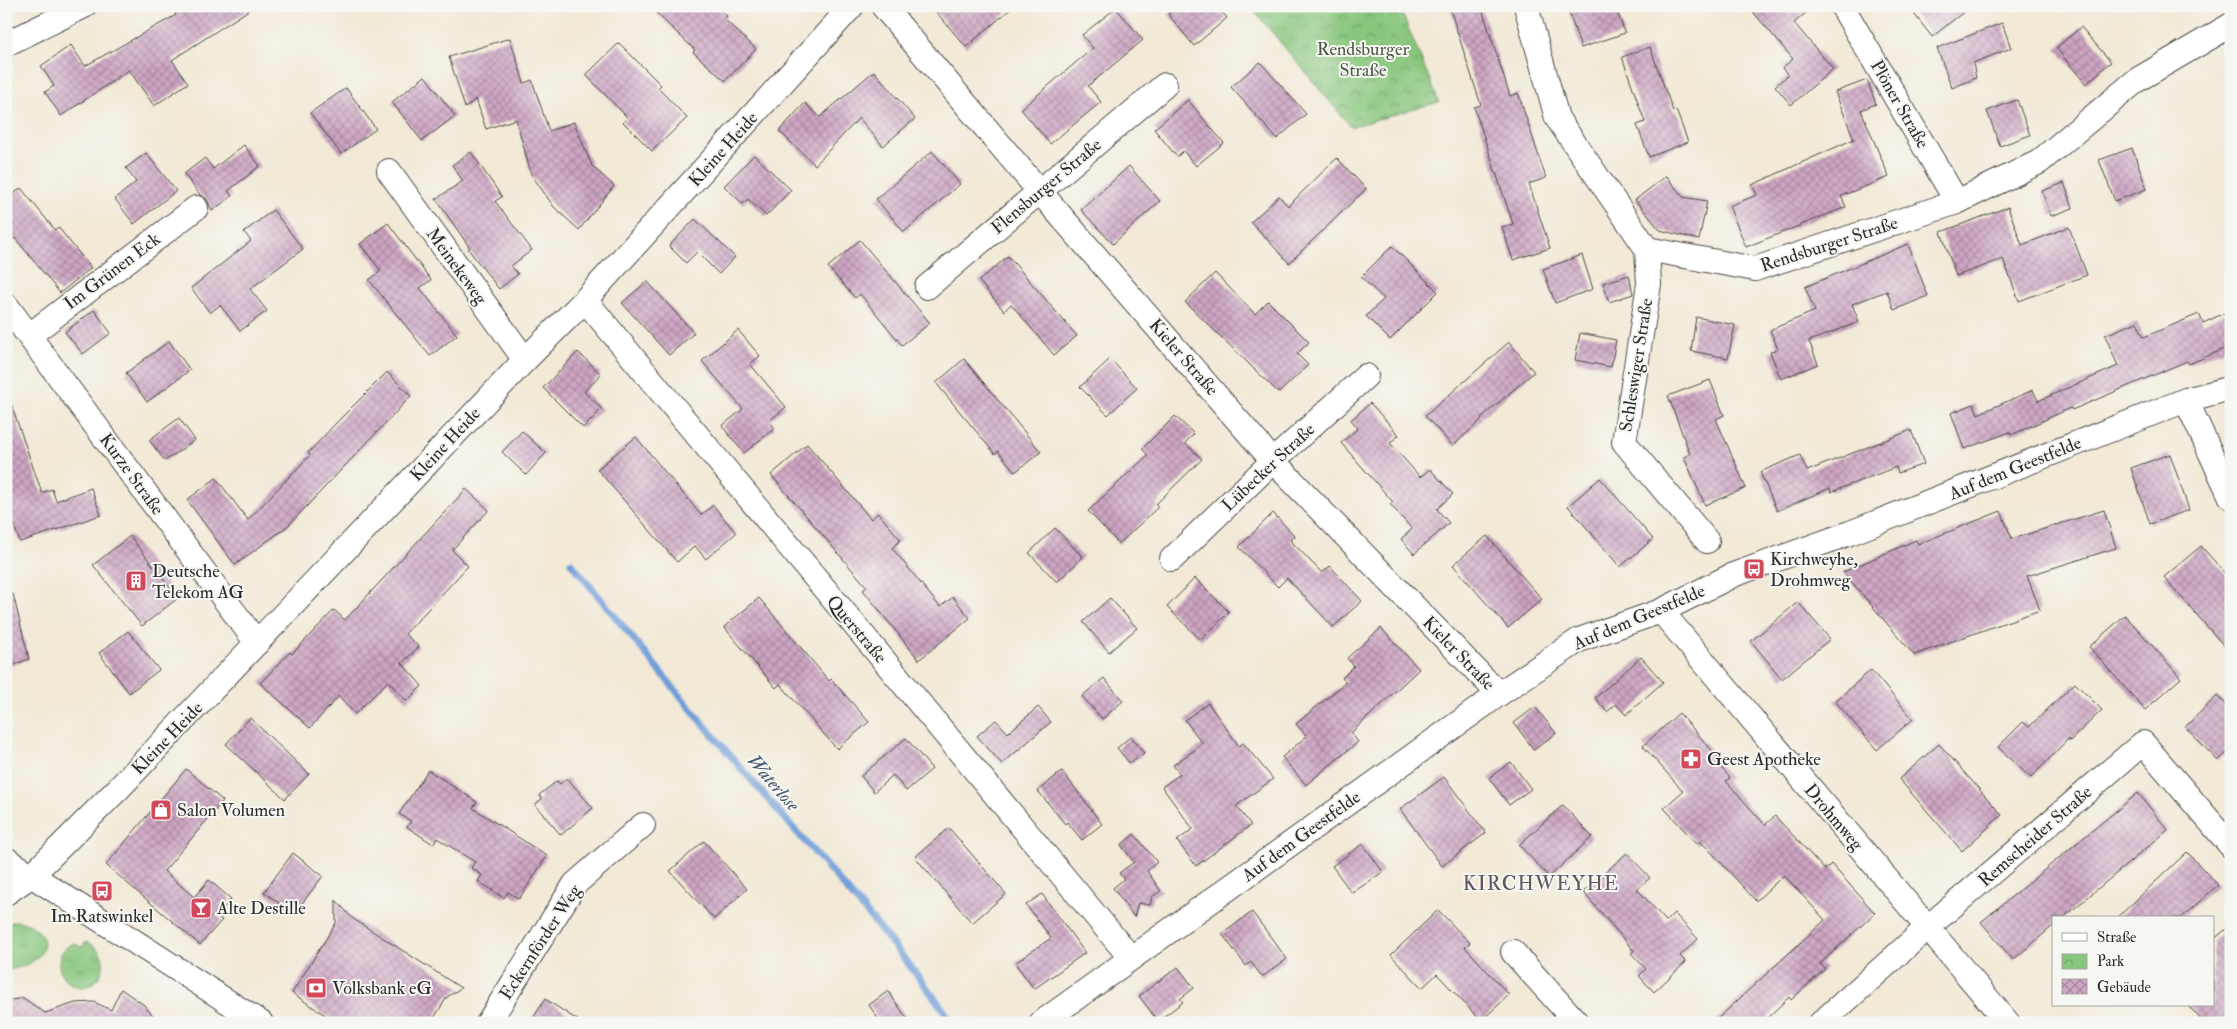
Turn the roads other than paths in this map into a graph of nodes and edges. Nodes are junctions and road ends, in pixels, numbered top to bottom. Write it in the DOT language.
graph roads {
  1 [pos="84,6"];
  2 [pos="852,6"];
  3 [pos="883,6"];
  4 [pos="1526,6"];
  5 [pos="1842,6"];
  6 [pos="2231,25"];
  7 [pos="6,44"];
  8 [pos="1165,85"];
  9 [pos="389,171"];
  10 [pos="1040,192"];
  11 [pos="1957,202"];
  12 [pos="196,208"];
  13 [pos="1647,250"];
  14 [pos="927,287"];
  15 [pos="585,300"];
  16 [pos="6,305"];
  17 [pos="30,335"];
  18 [pos="525,360"];
  19 [pos="1366,376"];
  20 [pos="2231,388"];
  21 [pos="2186,400"];
  22 [pos="1273,460"];
  23 [pos="2231,497"];
  24 [pos="1707,541"];
  25 [pos="1172,559"];
  26 [pos="1661,611"];
  27 [pos="257,643"];
  28 [pos="1499,694"];
  29 [pos="643,825"];
  30 [pos="2231,846"];
  31 [pos="6,859"];
  32 [pos="32,875"];
  33 [pos="6,893"];
  34 [pos="1927,928"];
  35 [pos="1513,952"];
  36 [pos="1130,957"];
  37 [pos="261,1023"];
  38 [pos="488,1023"];
  39 [pos="1041,1023"];
  40 [pos="1576,1023"];
  41 [pos="1820,1023"];
  42 [pos="2008,1023"];
  1 -- 7 [label="street"];
  2 -- 15 [label="street, Kleine Heide"];
  3 -- 10 [label="street, Kieler Straße"];
  4 -- 13 [label="street"];
  5 -- 11 [label="street, Plöner Straße"];
  6 -- 11 [label="street, Rendsburger Straße"];
  8 -- 10 [label="street, Flensburger Straße"];
  9 -- 18 [label="street, Meinekeweg"];
  10 -- 14 [label="street, Flensburger Straße"];
  10 -- 22 [label="street, Kieler Straße"];
  11 -- 13 [label="street, Rendsburger Straße"];
  12 -- 17 [label="street, Im Grünen Eck"];
  13 -- 24 [label="street, Schleswiger Straße"];
  15 -- 18 [label="street, Kleine Heide"];
  15 -- 36 [label="street, Querstraße"];
  16 -- 17 [label="street, Kurze Straße"];
  17 -- 27 [label="street, Kurze Straße"];
  18 -- 27 [label="street, Kleine Heide"];
  19 -- 22 [label="street, Lübecker Straße"];
  20 -- 21 [label="street, Auf dem Geestfelde"];
  21 -- 23 [label="street"];
  21 -- 26 [label="street, Auf dem Geestfelde"];
  22 -- 25 [label="street, Lübecker Straße"];
  22 -- 28 [label="street, Kieler Straße"];
  26 -- 28 [label="street, Auf dem Geestfelde"];
  26 -- 34 [label="street, Drohmweg"];
  27 -- 32 [label="street, Kleine Heide"];
  28 -- 36 [label="street, Auf dem Geestfelde"];
  29 -- 38 [label="street, Eckernförder Weg"];
  30 -- 34 [label="street, Remscheider Straße"];
  31 -- 32 [label="street"];
  32 -- 33 [label="street"];
  32 -- 37 [label="street"];
  34 -- 41 [label="street, Remscheider Straße"];
  34 -- 42 [label="street, Drohmweg"];
  35 -- 40 [label="street"];
  36 -- 39 [label="street, Auf dem Geestfelde"];
}
